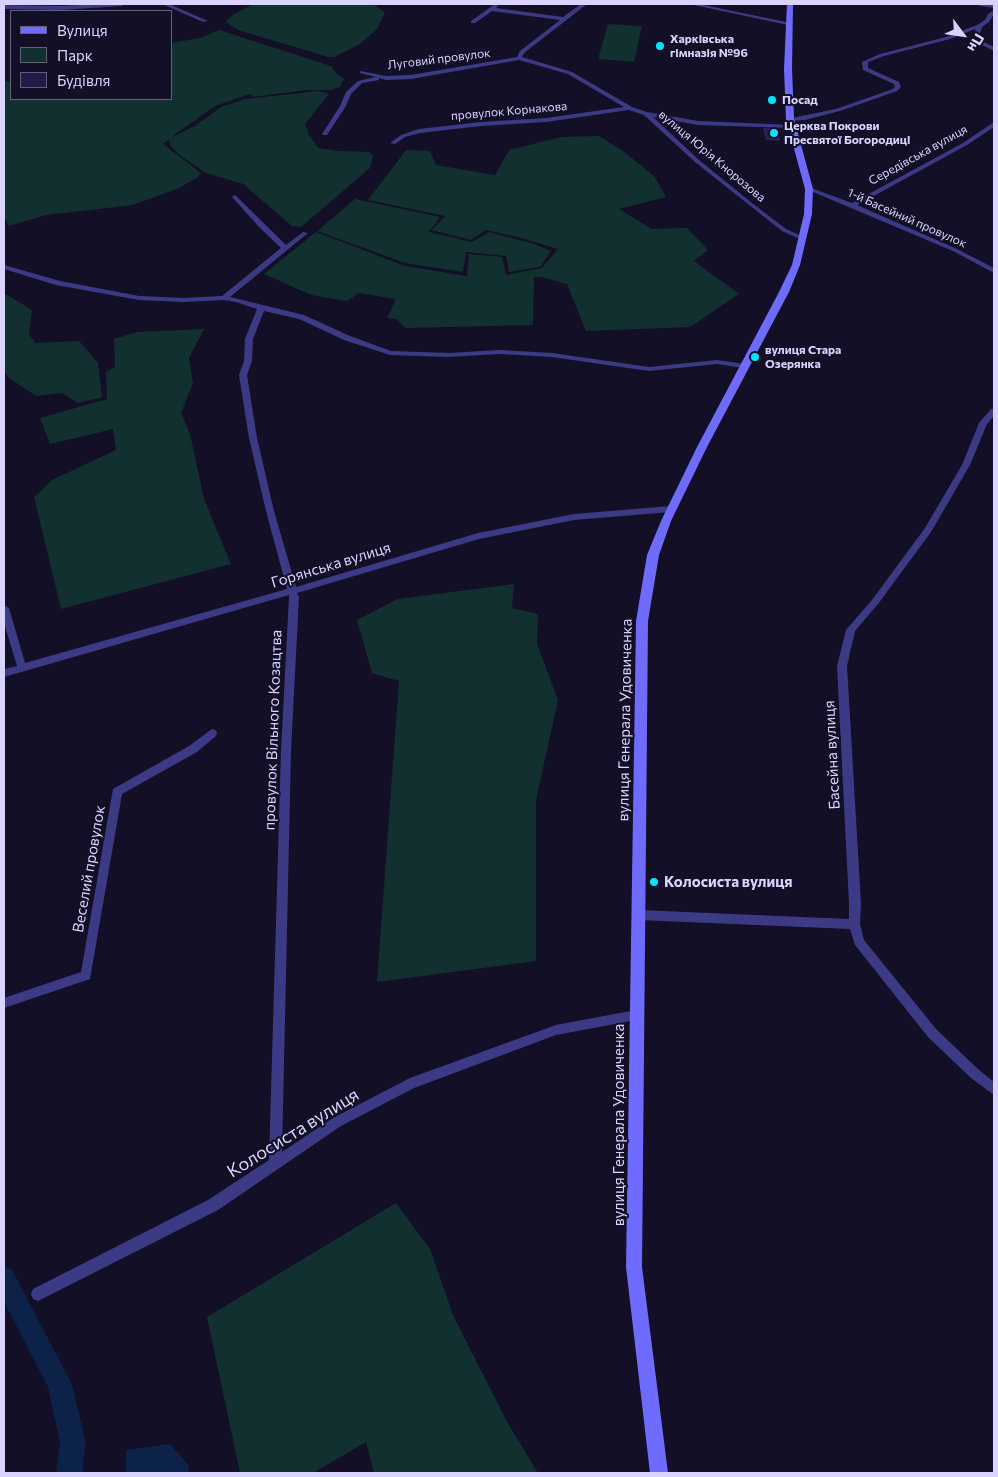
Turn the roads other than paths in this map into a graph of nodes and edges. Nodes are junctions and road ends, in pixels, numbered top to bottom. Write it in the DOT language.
graph roads {
  1 [pos="122,4"];
  2 [pos="165,4"];
  3 [pos="497,4"];
  4 [pos="584,4"];
  5 [pos="692,4"];
  6 [pos="790,4"];
  7 [pos="982,4"];
  8 [pos="994,6"];
  9 [pos="4,7"];
  10 [pos="491,9"];
  11 [pos="992,14"];
  12 [pos="563,19"];
  13 [pos="205,21"];
  14 [pos="473,22"];
  15 [pos="788,23"];
  16 [pos="979,26"];
  17 [pos="994,49"];
  18 [pos="519,58"];
  19 [pos="362,72"];
  20 [pos="386,78"];
  21 [pos="630,108"];
  22 [pos="646,114"];
  23 [pos="791,122"];
  24 [pos="994,124"];
  25 [pos="326,134"];
  26 [pos="393,144"];
  27 [pos="809,189"];
  28 [pos="235,197"];
  29 [pos="852,205"];
  30 [pos="305,233"];
  31 [pos="802,238"];
  32 [pos="285,248"];
  33 [pos="4,267"];
  34 [pos="994,271"];
  35 [pos="224,298"];
  36 [pos="261,308"];
  37 [pos="744,366"];
  38 [pos="994,411"];
  39 [pos="671,509"];
  40 [pos="293,591"];
  41 [pos="4,608"];
  42 [pos="22,668"];
  43 [pos="4,673"];
  44 [pos="212,733"];
  45 [pos="639,916"];
  46 [pos="854,924"];
  47 [pos="4,1004"];
  48 [pos="636,1015"];
  49 [pos="994,1089"];
  50 [pos="275,1163"];
  51 [pos="38,1294"];
  52 [pos="659,1473"];
  1 -- 9 [label="street"];
  2 -- 13 [label="street"];
  3 -- 10 [label="street"];
  4 -- 12 [label="street"];
  5 -- 15 [label="street"];
  6 -- 15 [label="main road, вулиця Генерала Удовиченка"];
  7 -- 8 [label="street"];
  7 -- 11 [label="street"];
  10 -- 12 [label="street"];
  10 -- 14 [label="street"];
  11 -- 16 [label="street"];
  12 -- 18 [label="street"];
  15 -- 23 [label="main road, вулиця Генерала Удовиченка"];
  16 -- 17 [label="street"];
  16 -- 23 [label="street"];
  18 -- 20 [label="street, Луговий провулок"];
  18 -- 21 [label="street, вулиця Юрія Кнорозова"];
  19 -- 20 [label="street, Луговий провулок"];
  20 -- 25 [label="street"];
  21 -- 22 [label="street, вулиця Юрія Кнорозова"];
  21 -- 26 [label="street, провулок Корнакова"];
  22 -- 23 [label="street"];
  22 -- 31 [label="street, вулиця Юрія Кнорозова"];
  23 -- 27 [label="main road, вулиця Генерала Удовиченка"];
  24 -- 29 [label="street, Середівська вулиця"];
  27 -- 29 [label="street, 1-й Басейний провулок"];
  27 -- 31 [label="main road, вулиця Генерала Удовиченка"];
  28 -- 32 [label="street"];
  29 -- 34 [label="street, 1-й Басейний провулок"];
  30 -- 32 [label="street"];
  31 -- 37 [label="main road, вулиця Генерала Удовиченка"];
  32 -- 35 [label="street"];
  33 -- 35 [label="street"];
  35 -- 36 [label="street"];
  36 -- 37 [label="street"];
  36 -- 40 [label="street, провулок Вільного Козацтва"];
  37 -- 39 [label="main road, вулиця Генерала Удовиченка"];
  38 -- 46 [label="street, Басейна вулиця"];
  39 -- 40 [label="street, Горянська вулиця"];
  39 -- 45 [label="main road, вулиця Генерала Удовиченка"];
  40 -- 42 [label="street, Горянська вулиця"];
  40 -- 50 [label="street, провулок Вільного Козацтва"];
  41 -- 42 [label="street"];
  42 -- 43 [label="street, Горянська вулиця"];
  44 -- 47 [label="street, Веселий провулок"];
  45 -- 46 [label="street"];
  45 -- 48 [label="main road, вулиця Генерала Удовиченка"];
  46 -- 49 [label="street, Басейна вулиця"];
  48 -- 50 [label="street, Колосиста вулиця"];
  48 -- 52 [label="main road, вулиця Генерала Удовиченка"];
  50 -- 51 [label="street, Колосиста вулиця"];
}
